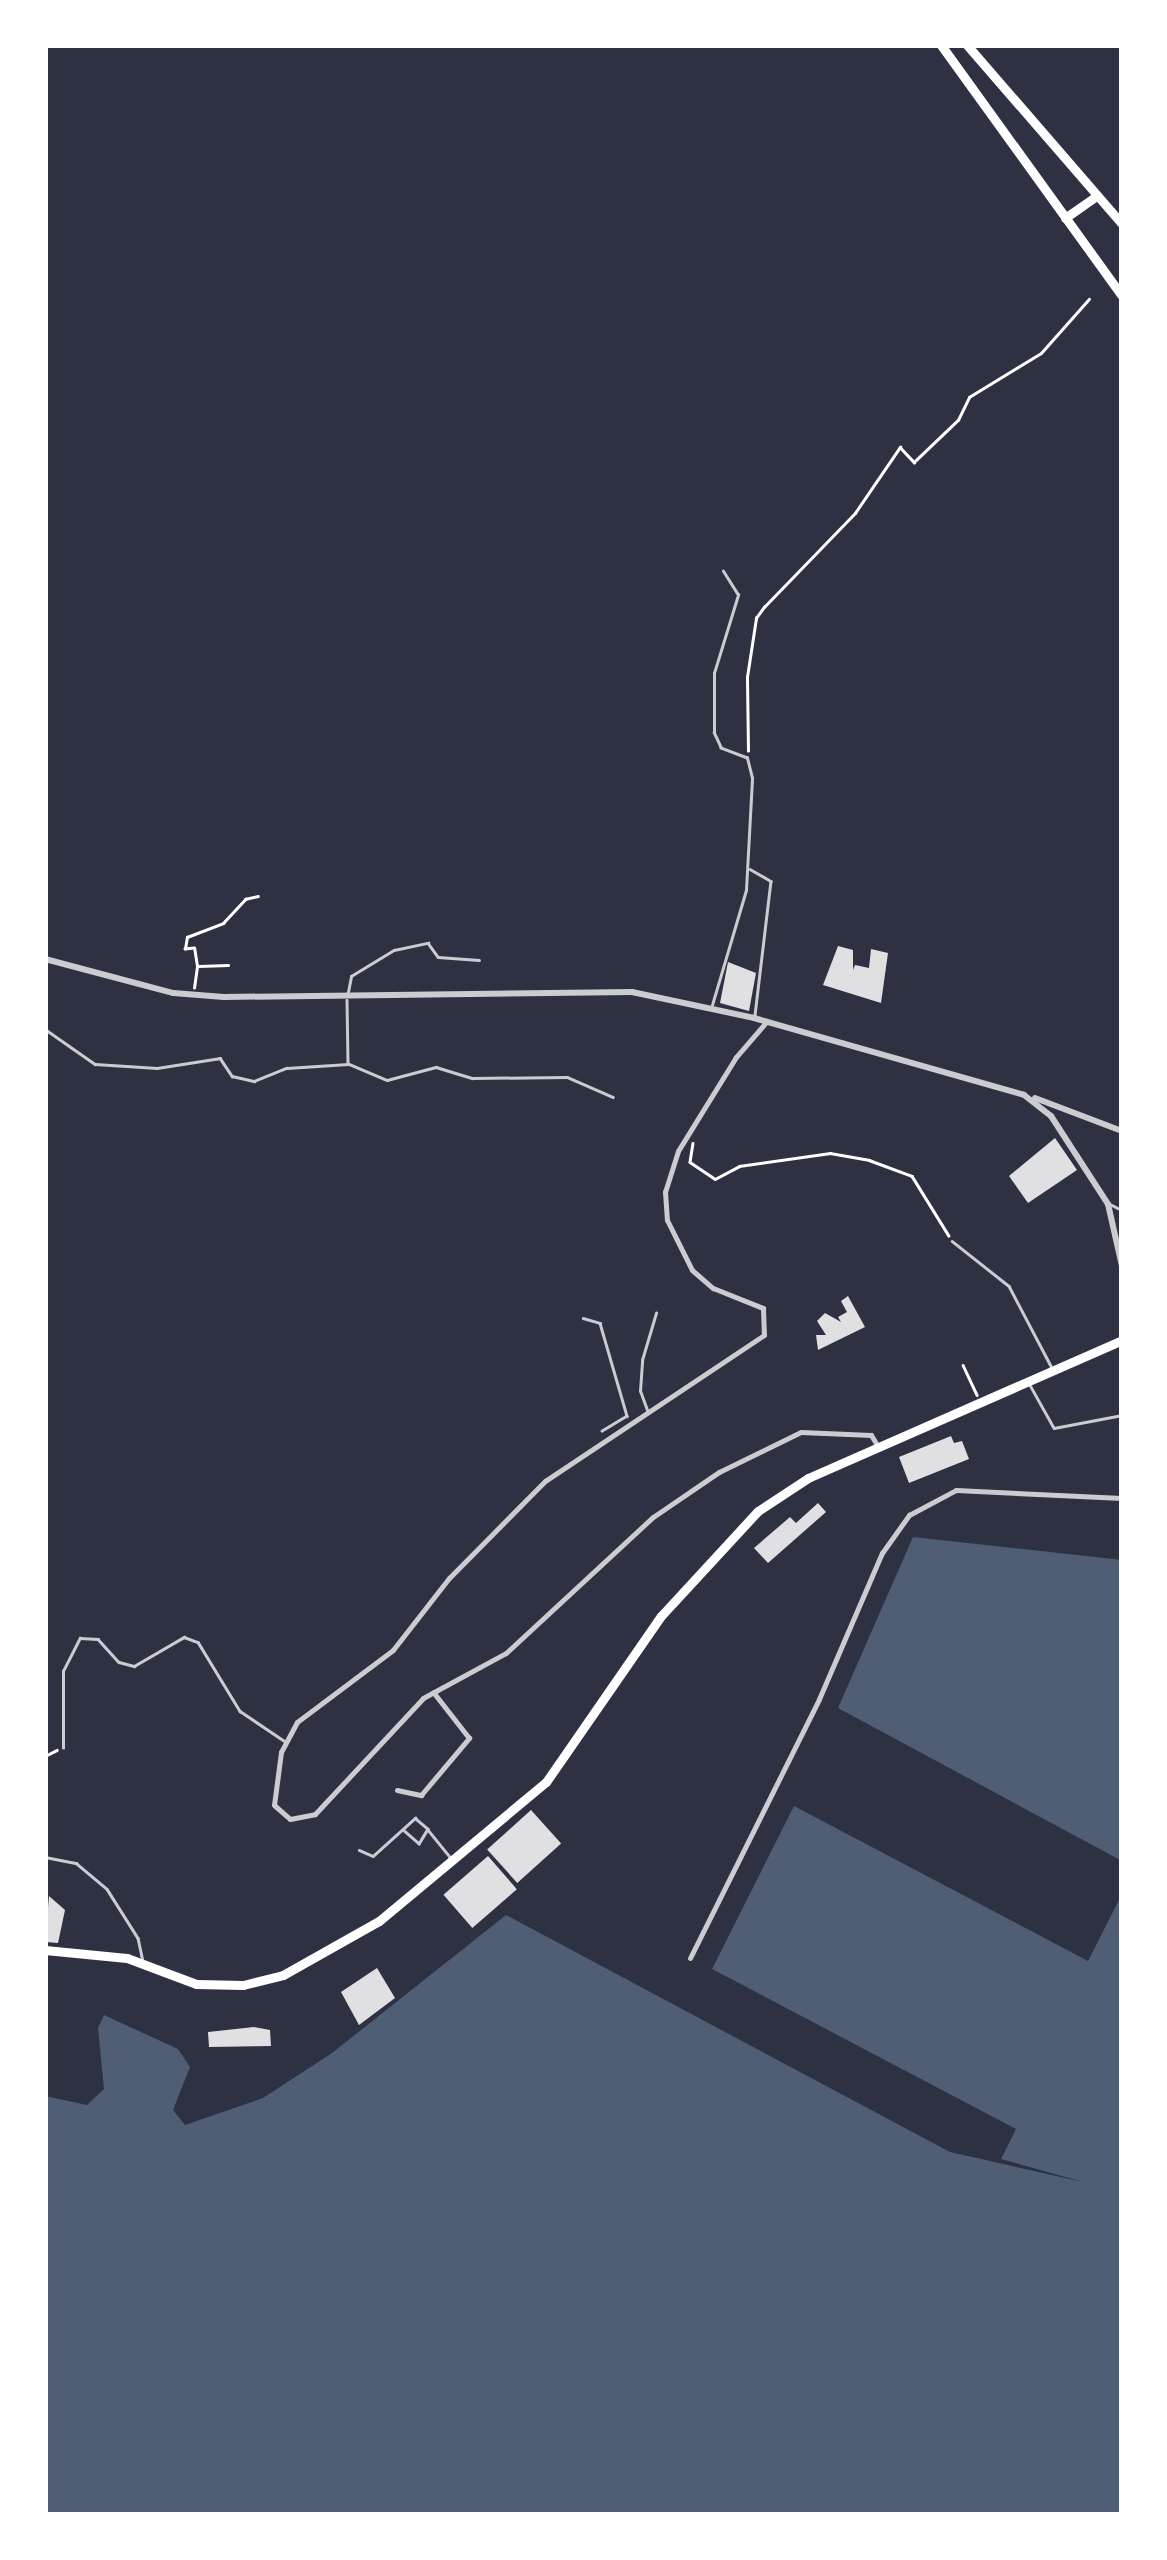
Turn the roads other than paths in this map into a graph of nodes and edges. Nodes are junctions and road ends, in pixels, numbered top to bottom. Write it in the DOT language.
graph roads {
  1 [pos="941,45"];
  2 [pos="967,45"];
  3 [pos="1096,196"];
  4 [pos="1066,218"];
  5 [pos="1122,224"];
  6 [pos="1122,296"];
  7 [pos="722,571"];
  8 [pos="749,868"];
  9 [pos="45,959"];
  10 [pos="479,960"];
  11 [pos="347,997"];
  12 [pos="712,1007"];
  13 [pos="754,1018"];
  14 [pos="767,1021"];
  15 [pos="45,1029"];
  16 [pos="348,1064"];
  17 [pos="1024,1095"];
  18 [pos="613,1097"];
  19 [pos="1076,1113"];
  20 [pos="1060,1129"];
  21 [pos="1122,1131"];
  22 [pos="1108,1204"];
  23 [pos="1122,1210"];
  24 [pos="952,1241"];
  25 [pos="1122,1266"];
  26 [pos="656,1313"];
  27 [pos="582,1318"];
  28 [pos="1122,1340"];
  29 [pos="1054,1372"];
  30 [pos="1029,1384"];
  31 [pos="648,1411"];
  32 [pos="1122,1415"];
  33 [pos="602,1430"];
  34 [pos="879,1448"];
  35 [pos="1122,1498"];
  36 [pos="433,1692"];
  37 [pos="286,1742"];
  38 [pos="62,1748"];
  39 [pos="397,1790"];
  40 [pos="428,1830"];
  41 [pos="404,1831"];
  42 [pos="359,1850"];
  43 [pos="45,1857"];
  44 [pos="456,1864"];
  45 [pos="45,1950"];
  46 [pos="690,1958"];
  47 [pos="143,1962"];
  1 -- 4 [label="main road"];
  2 -- 3 [label="main road"];
  3 -- 4 [label="main road"];
  3 -- 5 [label="main road"];
  4 -- 6 [label="main road"];
  7 -- 8 [label="lane"];
  8 -- 12 [label="lane"];
  8 -- 13 [label="lane"];
  9 -- 11 [label="street"];
  10 -- 11 [label="lane"];
  11 -- 12 [label="street"];
  11 -- 16 [label="lane"];
  12 -- 13 [label="street"];
  13 -- 14 [label="street"];
  14 -- 17 [label="street"];
  14 -- 31 [label="street"];
  15 -- 16 [label="lane"];
  16 -- 18 [label="lane"];
  17 -- 19 [label="street"];
  17 -- 20 [label="street"];
  19 -- 20 [label="street"];
  19 -- 21 [label="street"];
  20 -- 22 [label="street"];
  22 -- 23 [label="lane"];
  22 -- 25 [label="street"];
  24 -- 29 [label="lane"];
  26 -- 31 [label="lane"];
  27 -- 33 [label="lane"];
  28 -- 29 [label="main road"];
  29 -- 30 [label="main road"];
  30 -- 32 [label="lane"];
  30 -- 34 [label="main road"];
  31 -- 37 [label="street"];
  34 -- 36 [label="street"];
  34 -- 44 [label="main road"];
  35 -- 46 [label="street"];
  36 -- 37 [label="street"];
  36 -- 39 [label="street"];
  37 -- 38 [label="lane"];
  40 -- 44 [label="lane"];
  41 -- 42 [label="lane"];
  43 -- 47 [label="lane"];
  44 -- 47 [label="main road"];
  45 -- 47 [label="main road"];
}
